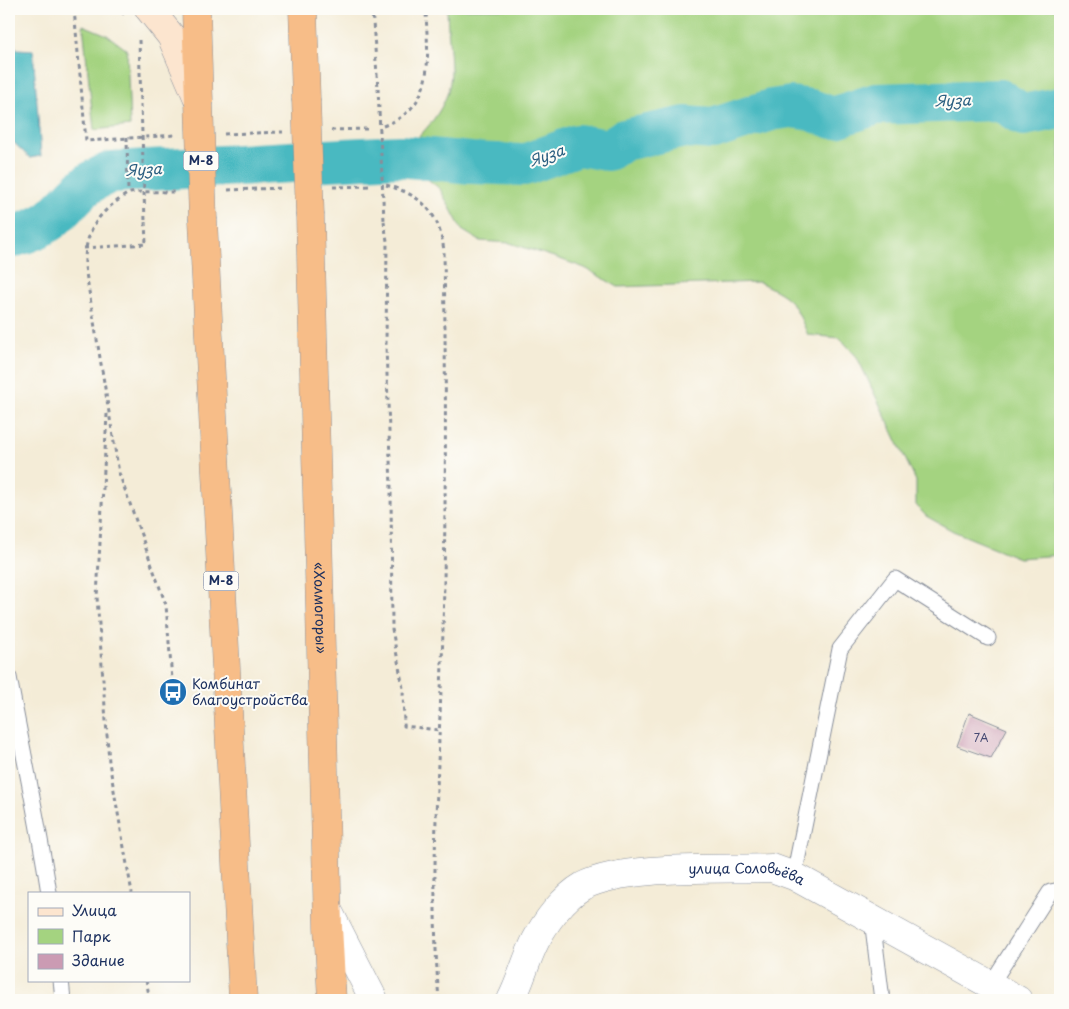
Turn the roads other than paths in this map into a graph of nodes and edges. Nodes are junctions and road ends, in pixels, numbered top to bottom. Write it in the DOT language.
graph roads {
  1 [pos="196,9"];
  2 [pos="303,9"];
  3 [pos="317,9"];
  4 [pos="138,12"];
  5 [pos="306,99"];
  6 [pos="199,102"];
  7 [pos="988,638"];
  8 [pos="9,677"];
  9 [pos="794,876"];
  10 [pos="1060,890"];
  11 [pos="50,892"];
  12 [pos="328,910"];
  13 [pos="872,919"];
  14 [pos="61,982"];
  15 [pos="992,984"];
  16 [pos="64,1000"];
  17 [pos="243,1000"];
  18 [pos="332,1000"];
  19 [pos="374,1000"];
  20 [pos="511,1000"];
  21 [pos="882,1000"];
  22 [pos="1018,1000"];
  1 -- 6 [label="highway, М-8"];
  2 -- 5 [label="highway"];
  3 -- 5 [label="street"];
  4 -- 6 [label="street"];
  5 -- 12 [label="highway, «Холмогоры», bridge"];
  6 -- 17 [label="highway, М-8, bridge"];
  7 -- 9 [label="lane"];
  8 -- 11 [label="lane"];
  9 -- 13 [label="street, улица Соловьёва"];
  9 -- 20 [label="street, улица Соловьёва"];
  10 -- 15 [label="lane"];
  12 -- 18 [label="highway, «Холмогоры»"];
  12 -- 19 [label="street"];
  13 -- 15 [label="street, улица Соловьёва"];
  13 -- 21 [label="lane"];
  14 -- 16 [label="lane"];
  15 -- 22 [label="street, улица Соловьёва"];
}
